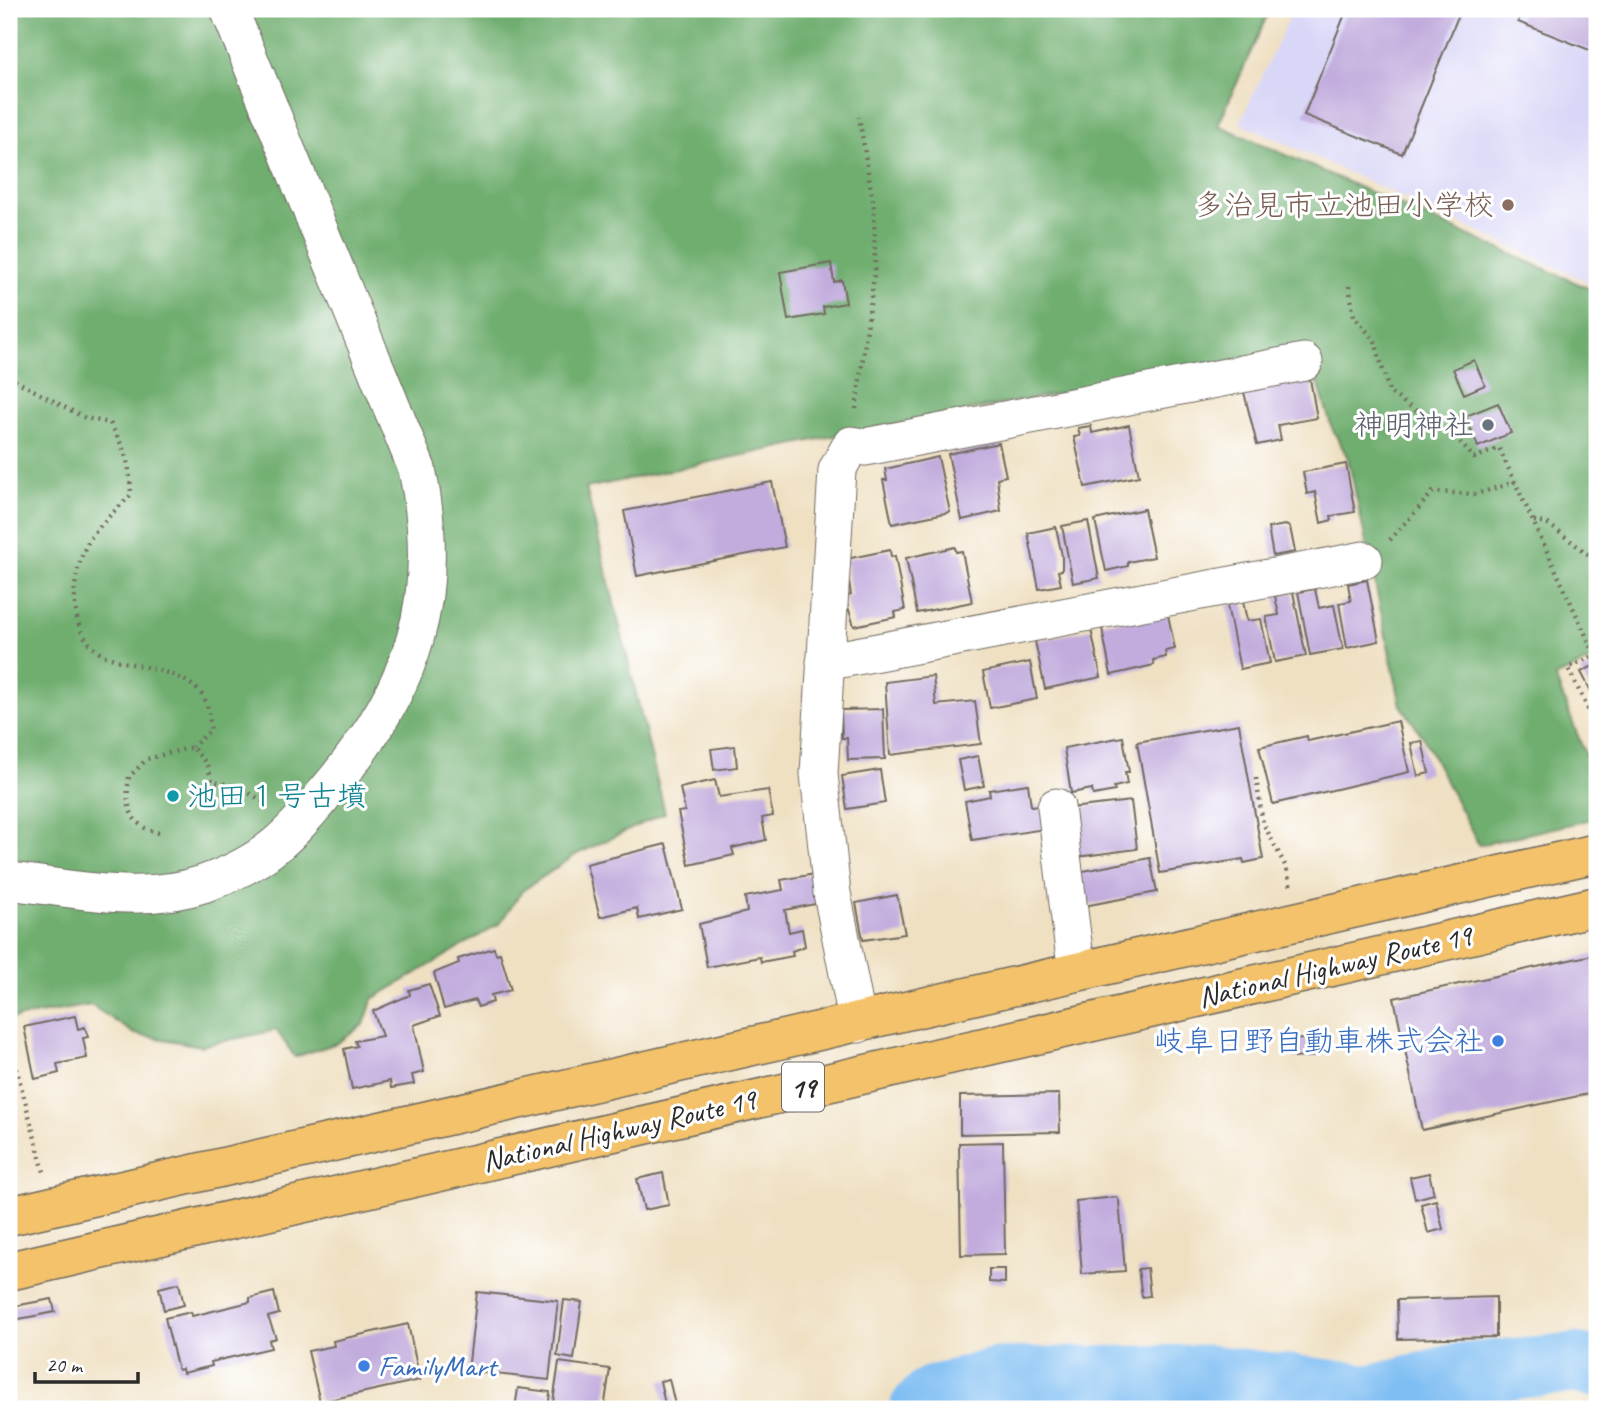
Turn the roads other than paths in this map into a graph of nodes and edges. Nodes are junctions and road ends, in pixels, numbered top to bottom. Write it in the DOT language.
graph roads {
  1 [pos="229,9"];
  2 [pos="1304,362"];
  3 [pos="1364,560"];
  4 [pos="825,662"];
  5 [pos="1056,807"];
  6 [pos="1597,853"];
  7 [pos="9,881"];
  8 [pos="1597,906"];
  9 [pos="1080,971"];
  10 [pos="858,1024"];
  11 [pos="9,1216"];
  12 [pos="9,1270"];
  1 -- 7 [label="street"];
  2 -- 4 [label="street"];
  3 -- 4 [label="street"];
  4 -- 10 [label="street"];
  5 -- 9 [label="street"];
  6 -- 9 [label="highway, National Highway Route 19 / 19"];
  8 -- 12 [label="highway, National Highway Route 19 / 19"];
  9 -- 10 [label="highway, National Highway Route 19 / 19"];
  10 -- 11 [label="highway, National Highway Route 19 / 19"];
}
